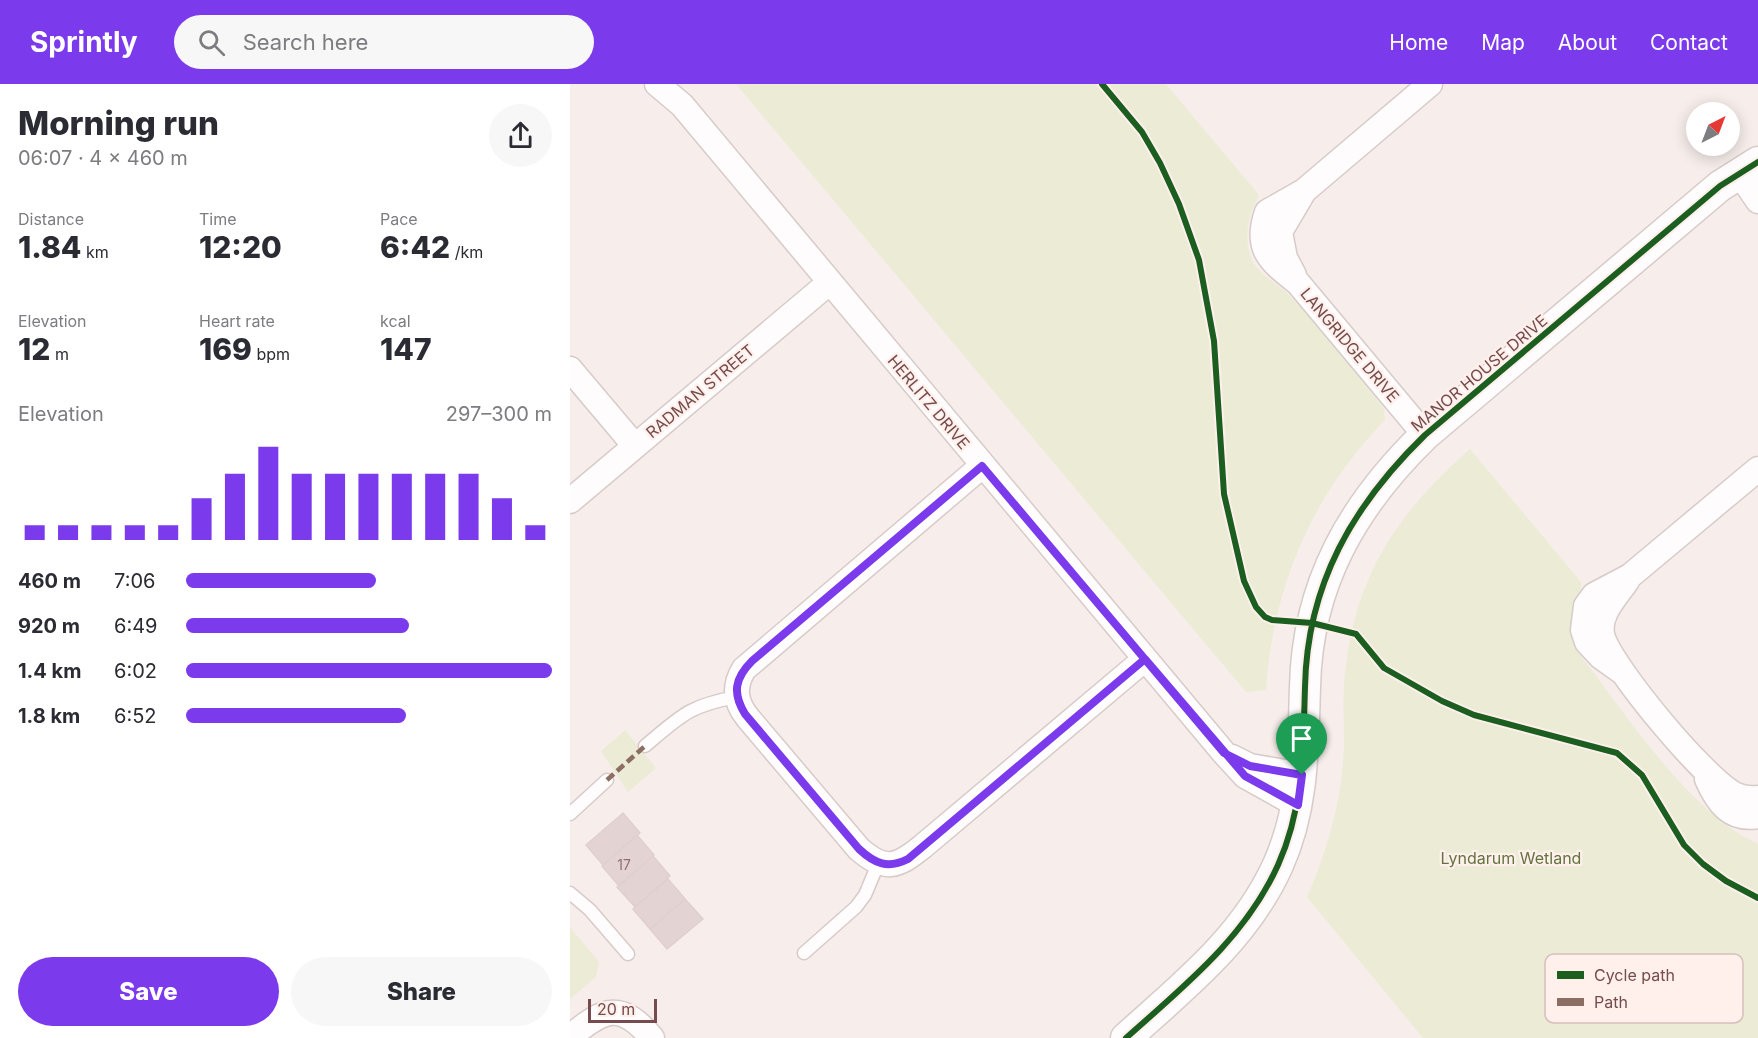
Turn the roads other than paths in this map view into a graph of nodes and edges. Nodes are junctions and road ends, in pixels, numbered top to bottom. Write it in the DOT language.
graph roads {
  1 [pos="657,84"];
  2 [pos="669,84"];
  3 [pos="1430,84"];
  4 [pos="682,105"];
  5 [pos="1752,167"];
  6 [pos="1758,201"];
  7 [pos="830,282"];
  8 [pos="570,369"];
  9 [pos="1425,435"];
  10 [pos="635,446"];
  11 [pos="982,466"];
  12 [pos="1758,469"];
  13 [pos="570,501"];
  14 [pos="1145,659"];
  15 [pos="736,697"];
  16 [pos="645,746"];
  17 [pos="1224,753"];
  18 [pos="1702,768"];
  19 [pos="1302,775"];
  20 [pos="607,780"];
  21 [pos="1758,798"];
  22 [pos="1298,805"];
  23 [pos="570,813"];
  24 [pos="1758,816"];
  25 [pos="878,864"];
  26 [pos="570,893"];
  27 [pos="804,953"];
  28 [pos="628,954"];
  29 [pos="570,1037"];
  30 [pos="652,1038"];
  31 [pos="1126,1038"];
  1 -- 4 [label="street, HERLITZ DRIVE"];
  2 -- 4 [label="street, HERLITZ DRIVE"];
  3 -- 9 [label="street, LANGRIDGE DRIVE"];
  4 -- 7 [label="street, HERLITZ DRIVE"];
  5 -- 6 [label="street"];
  5 -- 9 [label="street, MANOR HOUSE DRIVE"];
  7 -- 10 [label="street, RADMAN STREET"];
  7 -- 11 [label="street, HERLITZ DRIVE"];
  8 -- 10 [label="street"];
  9 -- 19 [label="street, MANOR HOUSE DRIVE"];
  10 -- 13 [label="street, RADMAN STREET"];
  11 -- 14 [label="street, HERLITZ DRIVE"];
  11 -- 15 [label="street"];
  12 -- 18 [label="street"];
  14 -- 17 [label="street, HERLITZ DRIVE"];
  14 -- 25 [label="street"];
  15 -- 16 [label="lane"];
  15 -- 25 [label="street"];
  17 -- 19 [label="street, HERLITZ DRIVE"];
  17 -- 22 [label="street, HERLITZ DRIVE"];
  18 -- 21 [label="street"];
  18 -- 24 [label="street"];
  19 -- 22 [label="street, MANOR HOUSE DRIVE"];
  20 -- 23 [label="lane"];
  22 -- 31 [label="street, MANOR HOUSE DRIVE"];
  25 -- 27 [label="lane"];
  26 -- 28 [label="lane"];
  29 -- 30 [label="street"];
}
